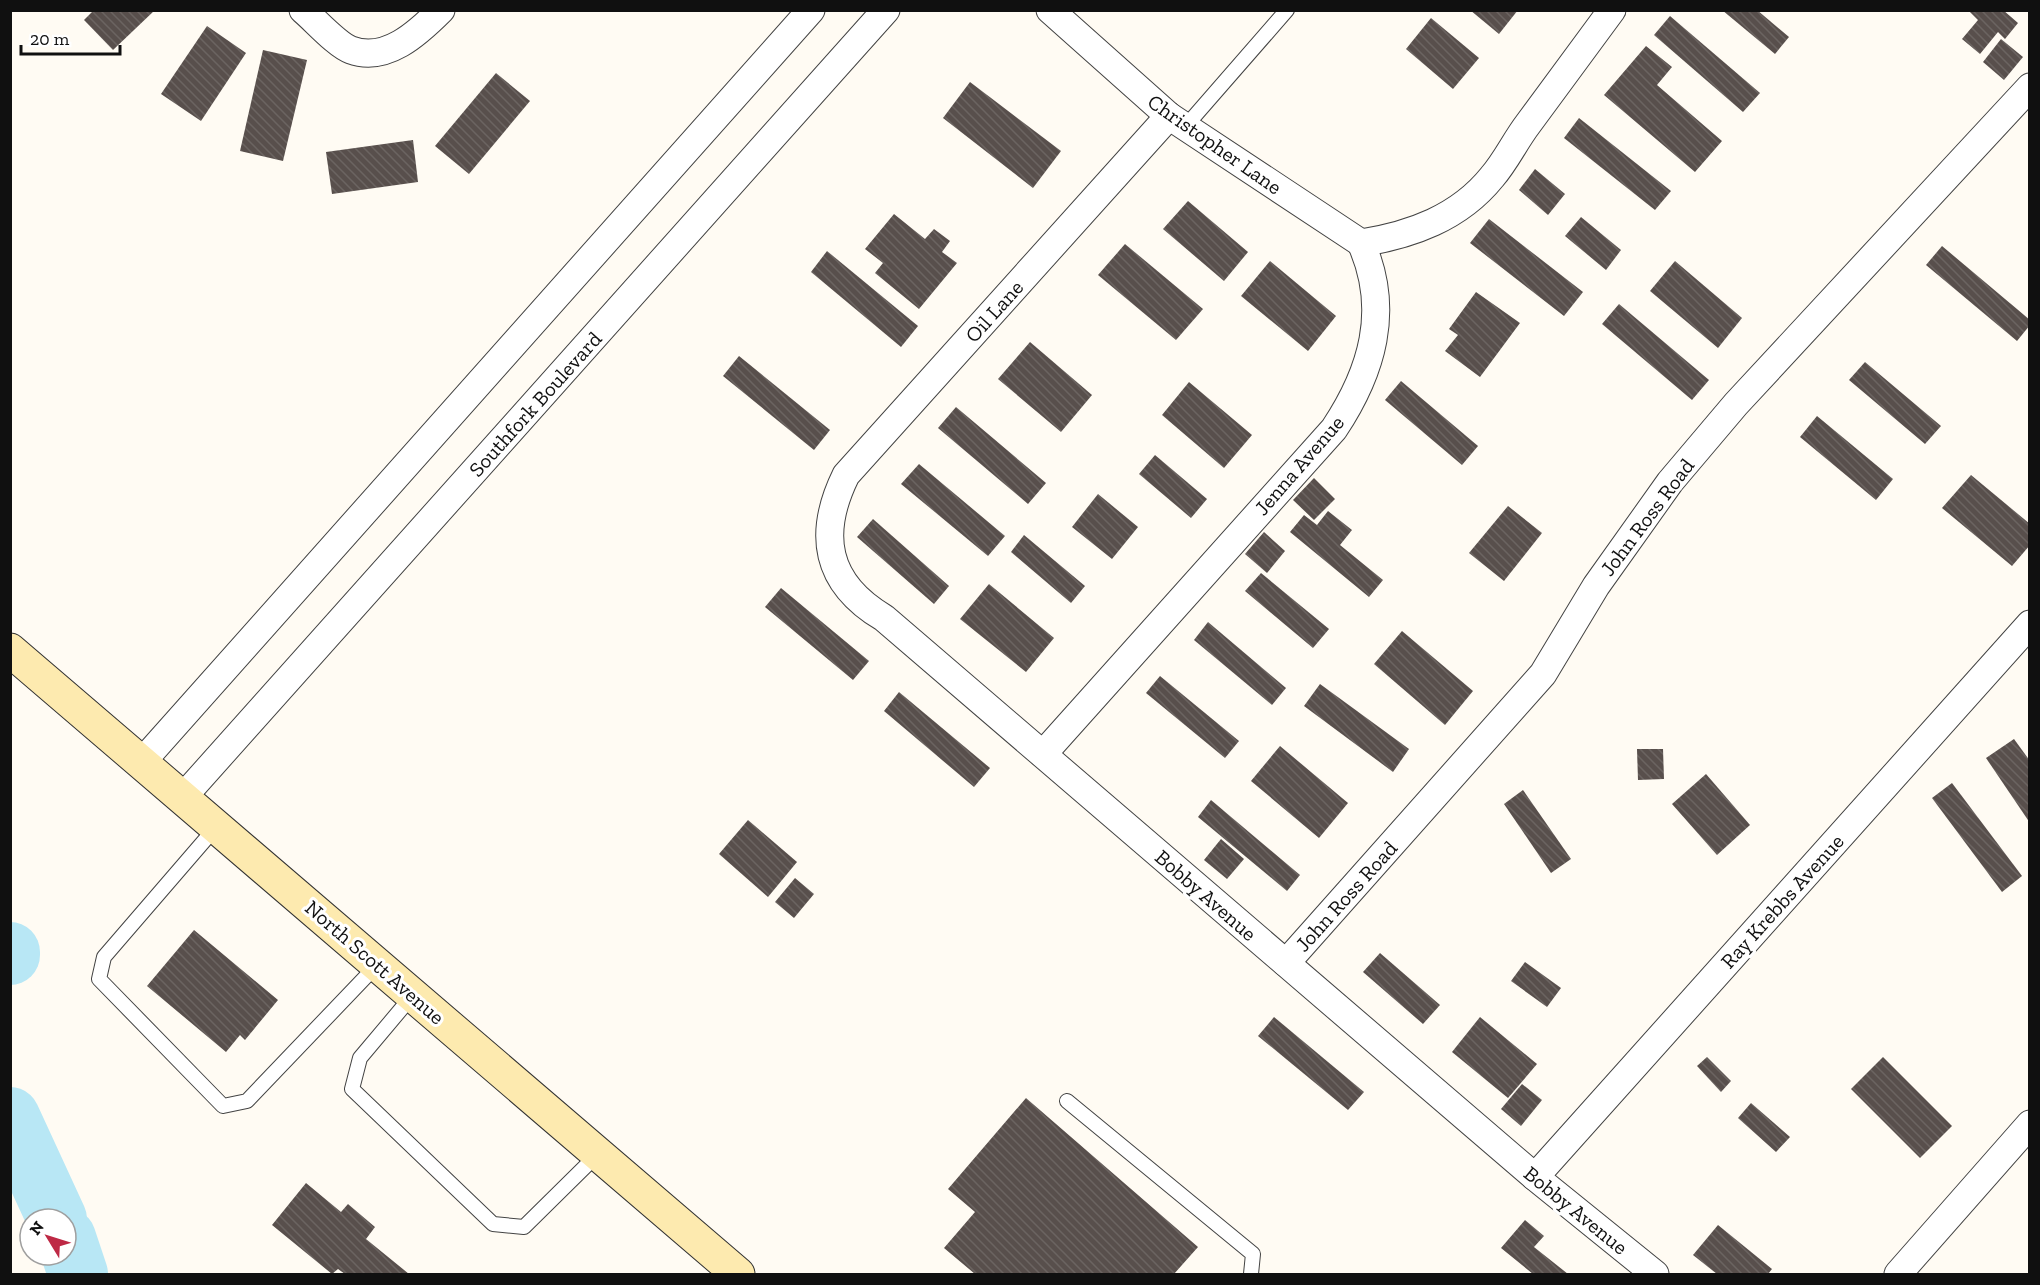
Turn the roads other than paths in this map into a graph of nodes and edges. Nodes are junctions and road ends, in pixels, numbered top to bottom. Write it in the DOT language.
graph roads {
  1 [pos="303,10"];
  2 [pos="441,10"];
  3 [pos="811,10"];
  4 [pos="886,10"];
  5 [pos="1050,10"];
  6 [pos="1287,10"];
  7 [pos="1612,10"];
  8 [pos="2030,87"];
  9 [pos="1177,122"];
  10 [pos="1361,243"];
  11 [pos="830,513"];
  12 [pos="2030,624"];
  13 [pos="10,650"];
  14 [pos="1043,754"];
  15 [pos="141,763"];
  16 [pos="183,797"];
  17 [pos="217,826"];
  18 [pos="1286,963"];
  19 [pos="378,965"];
  20 [pos="413,995"];
  21 [pos="1067,1101"];
  22 [pos="2030,1124"];
  23 [pos="598,1154"];
  24 [pos="1535,1177"];
  25 [pos="738,1275"];
  26 [pos="1251,1275"];
  27 [pos="1655,1275"];
  28 [pos="1898,1275"];
  1 -- 2 [label="street"];
  3 -- 15 [label="street"];
  4 -- 16 [label="street, Southfork Boulevard"];
  5 -- 9 [label="street, Christopher Lane"];
  6 -- 9 [label="lane"];
  7 -- 10 [label="street"];
  8 -- 18 [label="street, John Ross Road"];
  9 -- 10 [label="street, Christopher Lane"];
  9 -- 11 [label="street, Oil Lane"];
  10 -- 14 [label="street, Jenna Avenue"];
  11 -- 14 [label="street, Bobby Avenue"];
  12 -- 24 [label="street, Ray Krebbs Avenue"];
  13 -- 15 [label="main road, North Scott Avenue"];
  14 -- 18 [label="street, Bobby Avenue"];
  15 -- 16 [label="main road, North Scott Avenue"];
  16 -- 17 [label="main road, North Scott Avenue"];
  17 -- 19 [label="main road, North Scott Avenue"];
  17 -- 19 [label="lane"];
  18 -- 24 [label="street, Bobby Avenue"];
  19 -- 20 [label="main road, North Scott Avenue"];
  20 -- 23 [label="main road, North Scott Avenue"];
  20 -- 23 [label="lane"];
  21 -- 26 [label="lane"];
  22 -- 28 [label="street"];
  23 -- 25 [label="main road, North Scott Avenue"];
  24 -- 27 [label="street, Bobby Avenue"];
}
